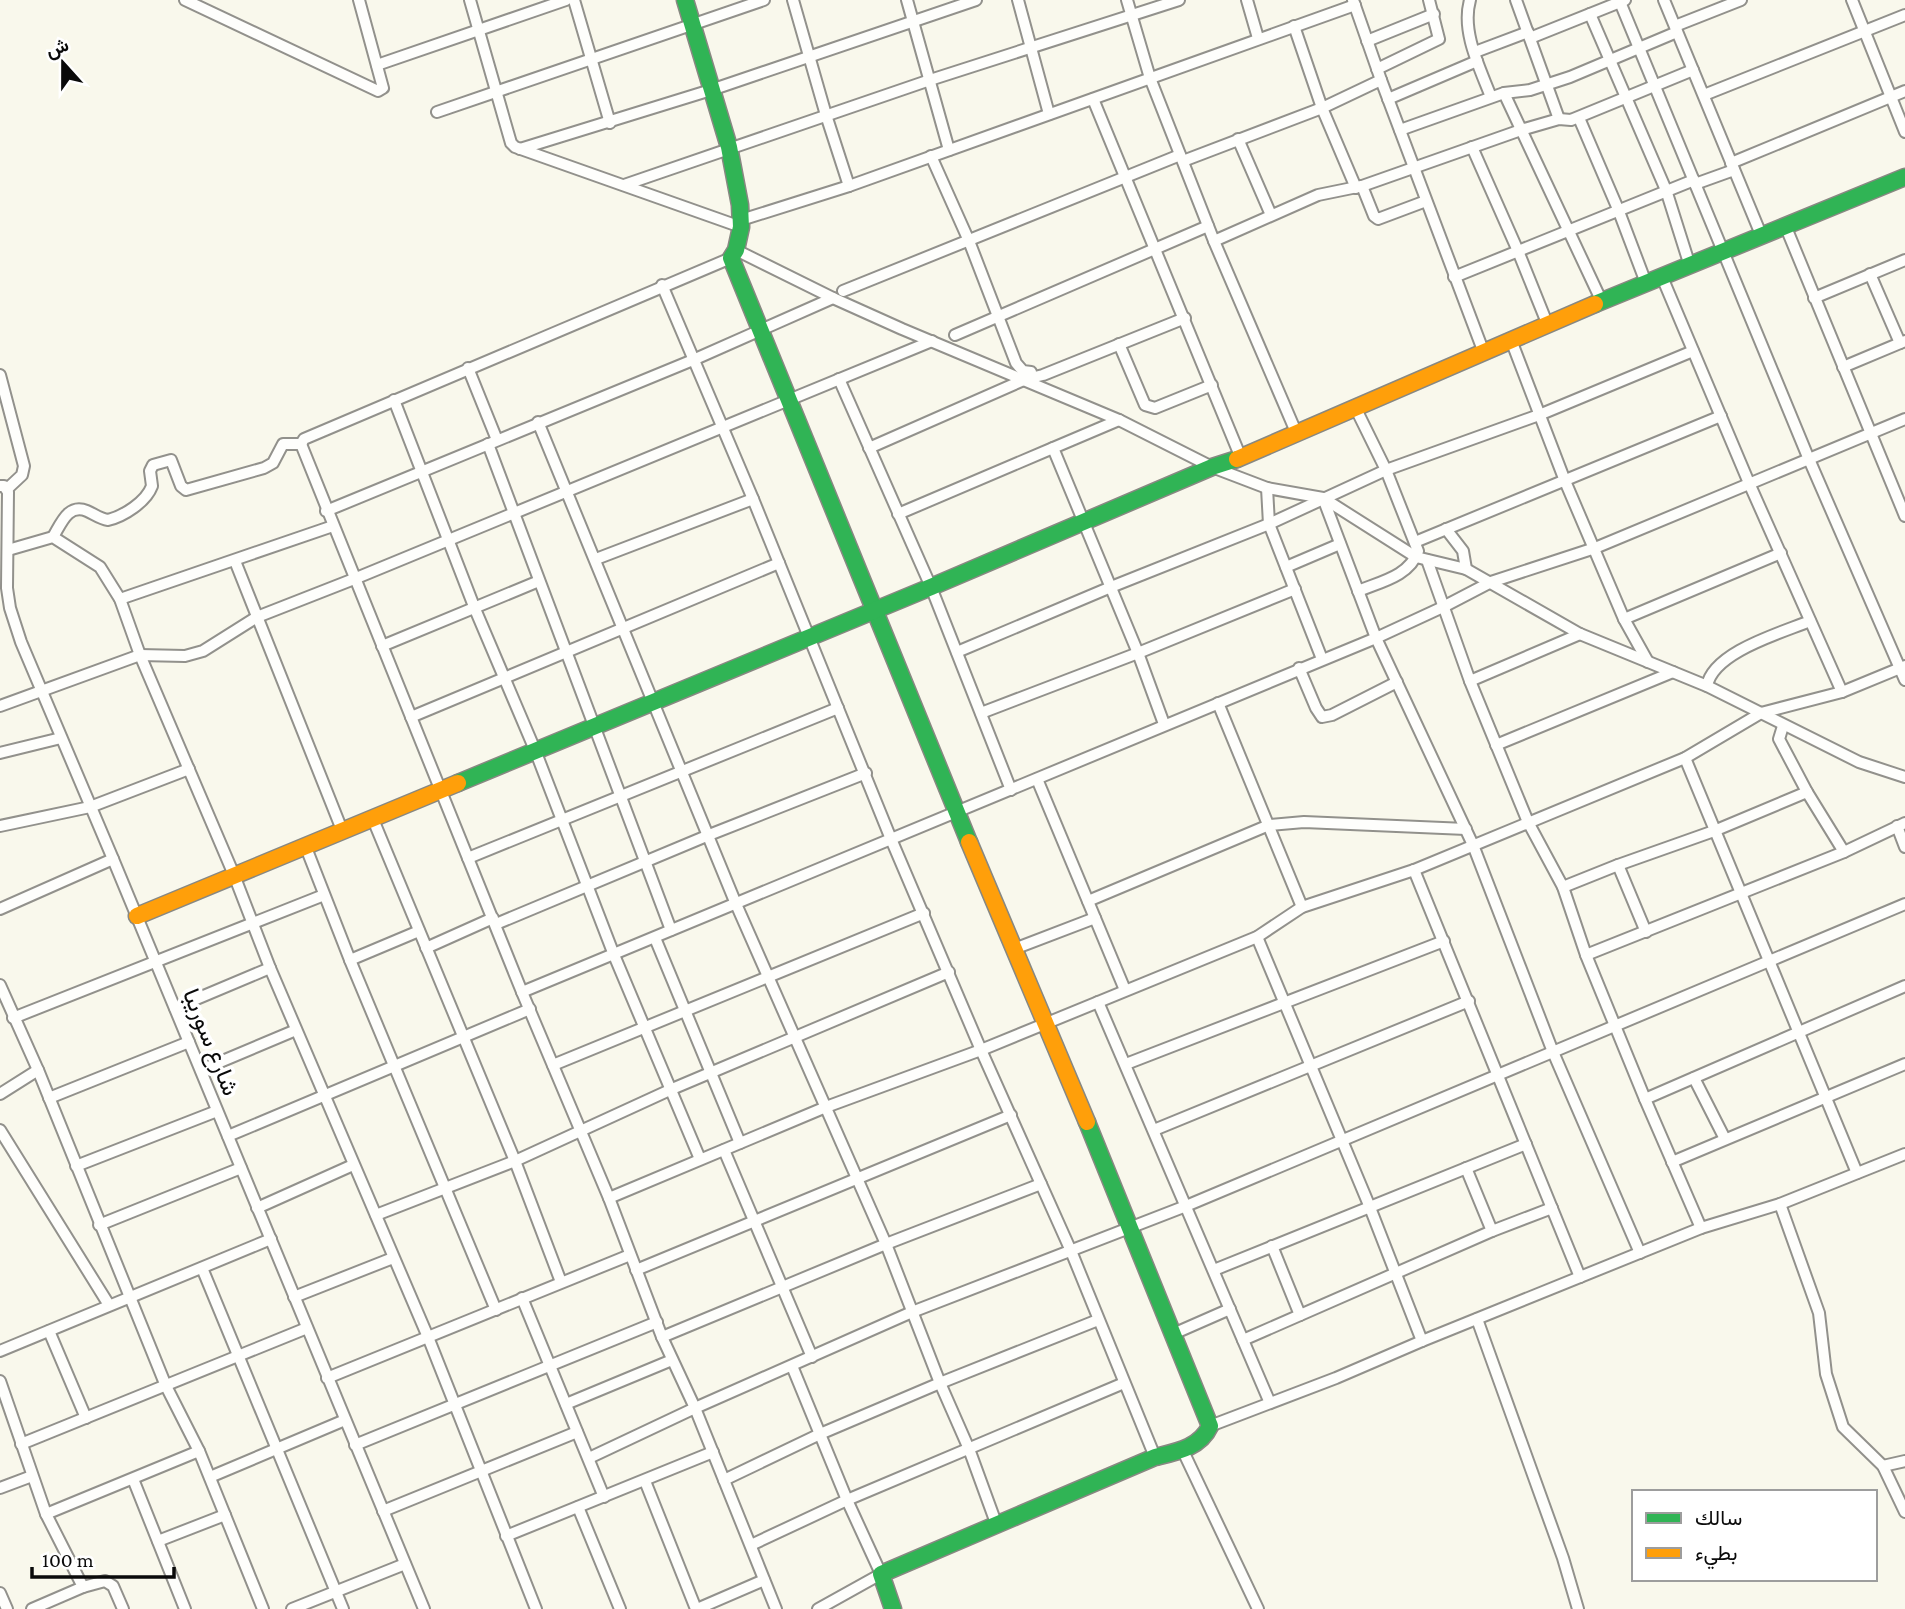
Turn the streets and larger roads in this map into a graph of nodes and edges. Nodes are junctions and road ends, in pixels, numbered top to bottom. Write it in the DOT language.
graph roads {
  1 [pos="185,0"];
  2 [pos="470,0"];
  3 [pos="566,0"];
  4 [pos="575,0"];
  5 [pos="685,0"];
  6 [pos="765,0"];
  7 [pos="793,0"];
  8 [pos="907,0"];
  9 [pos="976,0"];
  10 [pos="1018,0"];
  11 [pos="1127,0"];
  12 [pos="1180,0"];
  13 [pos="1247,0"];
  14 [pos="1429,0"];
  15 [pos="1470,0"];
  16 [pos="1516,0"];
  17 [pos="1664,0"];
  18 [pos="1741,0"];
  19 [pos="1852,0"];
  20 [pos="360,1"];
  21 [pos="1354,2"];
  22 [pos="1617,2"];
  23 [pos="1434,14"];
  24 [pos="1590,14"];
  25 [pos="1905,15"];
  26 [pos="1132,16"];
  27 [pos="914,22"];
  28 [pos="693,25"];
  29 [pos="1294,26"];
  30 [pos="1676,29"];
  31 [pos="478,30"];
  32 [pos="1865,30"];
  33 [pos="1529,35"];
  34 [pos="1258,38"];
  35 [pos="1367,41"];
  36 [pos="1031,48"];
  37 [pos="1639,48"];
  38 [pos="809,56"];
  39 [pos="1476,56"];
  40 [pos="591,60"];
  41 [pos="1609,60"];
  42 [pos="377,65"];
  43 [pos="1693,71"];
  44 [pos="1379,74"];
  45 [pos="1150,78"];
  46 [pos="930,80"];
  47 [pos="1548,84"];
  48 [pos="1654,86"];
  49 [pos="711,90"];
  50 [pos="1905,91"];
  51 [pos="497,93"];
  52 [pos="1504,93"];
  53 [pos="1704,95"];
  54 [pos="1891,96"];
  55 [pos="1491,97"];
  56 [pos="1626,97"];
  57 [pos="1093,99"];
  58 [pos="1388,99"];
  59 [pos="1322,108"];
  60 [pos="437,112"];
  61 [pos="1049,114"];
  62 [pos="825,115"];
  63 [pos="1579,117"];
  64 [pos="1559,119"];
  65 [pos="610,123"];
  66 [pos="1399,130"];
  67 [pos="1521,130"];
  68 [pos="1905,132"];
  69 [pos="1238,139"];
  70 [pos="729,147"];
  71 [pos="1472,147"];
  72 [pos="520,149"];
  73 [pos="949,150"];
  74 [pos="931,156"];
  75 [pos="1182,158"];
  76 [pos="1732,166"];
  77 [pos="1414,169"];
  78 [pos="1126,177"];
  79 [pos="1905,177"];
  80 [pos="1694,182"];
  81 [pos="624,185"];
  82 [pos="849,186"];
  83 [pos="1359,187"];
  84 [pos="1666,190"];
  85 [pos="1426,201"];
  86 [pos="1618,209"];
  87 [pos="1271,215"];
  88 [pos="741,223"];
  89 [pos="1785,225"];
  90 [pos="1208,226"];
  91 [pos="1569,230"];
  92 [pos="1762,237"];
  93 [pos="969,241"];
  94 [pos="1214,241"];
  95 [pos="1156,249"];
  96 [pos="1518,251"];
  97 [pos="1723,253"];
  98 [pos="733,254"];
  99 [pos="1905,260"];
  100 [pos="1690,266"];
  101 [pos="1870,274"];
  102 [pos="1454,277"];
  103 [pos="1662,277"];
  104 [pos="1646,283"];
  105 [pos="662,285"];
  106 [pos="843,291"];
  107 [pos="833,298"];
  108 [pos="1814,298"];
  109 [pos="1602,302"];
  110 [pos="999,316"];
  111 [pos="1185,318"];
  112 [pos="1547,323"];
  113 [pos="759,331"];
  114 [pos="955,335"];
  115 [pos="1511,340"];
  116 [pos="932,341"];
  117 [pos="1902,342"];
  118 [pos="1119,344"];
  119 [pos="1693,351"];
  120 [pos="1484,353"];
  121 [pos="693,360"];
  122 [pos="1843,367"];
  123 [pos="468,368"];
  124 [pos="0,375"];
  125 [pos="1043,375"];
  126 [pos="839,379"];
  127 [pos="1026,379"];
  128 [pos="1212,385"];
  129 [pos="394,400"];
  130 [pos="788,401"];
  131 [pos="1355,407"];
  132 [pos="1539,415"];
  133 [pos="1721,416"];
  134 [pos="1905,419"];
  135 [pos="1119,420"];
  136 [pos="538,422"];
  137 [pos="723,427"];
  138 [pos="1296,432"];
  139 [pos="1870,433"];
  140 [pos="492,442"];
  141 [pos="301,444"];
  142 [pos="1053,448"];
  143 [pos="869,449"];
  144 [pos="1808,457"];
  145 [pos="1241,458"];
  146 [pos="1212,467"];
  147 [pos="1386,470"];
  148 [pos="421,472"];
  149 [pos="1565,481"];
  150 [pos="1749,483"];
  151 [pos="4,487"];
  152 [pos="1267,488"];
  153 [pos="568,491"];
  154 [pos="1323,498"];
  155 [pos="753,499"];
  156 [pos="1902,503"];
  157 [pos="326,510"];
  158 [pos="513,513"];
  159 [pos="898,514"];
  160 [pos="1905,516"];
  161 [pos="1084,522"];
  162 [pos="1269,524"];
  163 [pos="333,526"];
  164 [pos="1446,529"];
  165 [pos="53,537"];
  166 [pos="447,540"];
  167 [pos="1415,542"];
  168 [pos="1340,544"];
  169 [pos="1595,548"];
  170 [pos="8,550"];
  171 [pos="1781,553"];
  172 [pos="1416,557"];
  173 [pos="596,559"];
  174 [pos="1427,560"];
  175 [pos="234,561"];
  176 [pos="779,563"];
  177 [pos="1286,566"];
  178 [pos="1466,569"];
  179 [pos="354,579"];
  180 [pos="539,581"];
  181 [pos="1491,582"];
  182 [pos="931,587"];
  183 [pos="1111,587"];
  184 [pos="1295,589"];
  185 [pos="1358,591"];
  186 [pos="120,599"];
  187 [pos="1443,607"];
  188 [pos="475,609"];
  189 [pos="874,610"];
  190 [pos="257,617"];
  191 [pos="1624,620"];
  192 [pos="1810,621"];
  193 [pos="622,626"];
  194 [pos="1580,634"];
  195 [pos="808,637"];
  196 [pos="1376,638"];
  197 [pos="382,646"];
  198 [pos="566,651"];
  199 [pos="957,652"];
  200 [pos="1138,653"];
  201 [pos="140,655"];
  202 [pos="1322,659"];
  203 [pos="1648,662"];
  204 [pos="1902,667"];
  205 [pos="1299,668"];
  206 [pos="1673,672"];
  207 [pos="502,677"];
  208 [pos="1905,680"];
  209 [pos="1470,681"];
  210 [pos="1397,682"];
  211 [pos="1707,686"];
  212 [pos="41,691"];
  213 [pos="1842,692"];
  214 [pos="654,700"];
  215 [pos="1218,703"];
  216 [pos="0,706"];
  217 [pos="838,708"];
  218 [pos="981,713"];
  219 [pos="1761,713"];
  220 [pos="411,717"];
  221 [pos="1164,724"];
  222 [pos="595,725"];
  223 [pos="1783,726"];
  224 [pos="61,738"];
  225 [pos="1496,745"];
  226 [pos="535,750"];
  227 [pos="0,753"];
  228 [pos="1685,758"];
  229 [pos="189,769"];
  230 [pos="683,772"];
  231 [pos="866,773"];
  232 [pos="1905,777"];
  233 [pos="1037,779"];
  234 [pos="440,789"];
  235 [pos="1011,790"];
  236 [pos="1807,792"];
  237 [pos="621,796"];
  238 [pos="90,807"];
  239 [pos="956,812"];
  240 [pos="372,817"];
  241 [pos="563,820"];
  242 [pos="1528,822"];
  243 [pos="1901,824"];
  244 [pos="1269,825"];
  245 [pos="0,826"];
  246 [pos="1466,829"];
  247 [pos="342,830"];
  248 [pos="1714,831"];
  249 [pos="709,835"];
  250 [pos="891,839"];
  251 [pos="305,845"];
  252 [pos="1473,845"];
  253 [pos="1905,847"];
  254 [pos="1844,852"];
  255 [pos="468,858"];
  256 [pos="113,859"];
  257 [pos="646,861"];
  258 [pos="1618,865"];
  259 [pos="1414,870"];
  260 [pos="234,875"];
  261 [pos="588,885"];
  262 [pos="1563,887"];
  263 [pos="1740,894"];
  264 [pos="324,895"];
  265 [pos="1088,901"];
  266 [pos="736,904"];
  267 [pos="1905,904"];
  268 [pos="1302,907"];
  269 [pos="0,909"];
  270 [pos="924,913"];
  271 [pos="137,916"];
  272 [pos="1095,918"];
  273 [pos="494,921"];
  274 [pos="252,923"];
  275 [pos="671,930"];
  276 [pos="419,931"];
  277 [pos="1646,932"];
  278 [pos="1257,937"];
  279 [pos="655,938"];
  280 [pos="1444,940"];
  281 [pos="426,947"];
  282 [pos="1014,949"];
  283 [pos="614,955"];
  284 [pos="1586,955"];
  285 [pos="351,960"];
  286 [pos="155,961"];
  287 [pos="1770,962"];
  288 [pos="270,968"];
  289 [pos="949,972"];
  290 [pos="768,975"];
  291 [pos="0,985"];
  292 [pos="1905,986"];
  293 [pos="1125,990"];
  294 [pos="522,992"];
  295 [pos="1469,1001"];
  296 [pos="1098,1002"];
  297 [pos="1284,1002"];
  298 [pos="175,1008"];
  299 [pos="530,1009"];
  300 [pos="686,1009"];
  301 [pos="13,1018"];
  302 [pos="1044,1024"];
  303 [pos="1616,1026"];
  304 [pos="646,1027"];
  305 [pos="296,1030"];
  306 [pos="1799,1032"];
  307 [pos="463,1037"];
  308 [pos="794,1037"];
  309 [pos="189,1042"];
  310 [pos="981,1050"];
  311 [pos="1553,1052"];
  312 [pos="1126,1064"];
  313 [pos="1905,1064"];
  314 [pos="553,1065"];
  315 [pos="395,1066"];
  316 [pos="1311,1067"];
  317 [pos="38,1070"];
  318 [pos="201,1070"];
  319 [pos="712,1072"];
  320 [pos="1498,1074"];
  321 [pos="1694,1078"];
  322 [pos="672,1089"];
  323 [pos="0,1094"];
  324 [pos="324,1096"];
  325 [pos="1826,1096"];
  326 [pos="49,1098"];
  327 [pos="1645,1099"];
  328 [pos="827,1107"];
  329 [pos="217,1111"];
  330 [pos="1011,1115"];
  331 [pos="0,1130"];
  332 [pos="1154,1130"];
  333 [pos="580,1132"];
  334 [pos="228,1136"];
  335 [pos="1725,1139"];
  336 [pos="1342,1140"];
  337 [pos="740,1143"];
  338 [pos="1525,1144"];
  339 [pos="724,1150"];
  340 [pos="1905,1154"];
  341 [pos="700,1159"];
  342 [pos="515,1161"];
  343 [pos="1672,1162"];
  344 [pos="353,1165"];
  345 [pos="76,1166"];
  346 [pos="241,1168"];
  347 [pos="1466,1168"];
  348 [pos="1857,1173"];
  349 [pos="856,1177"];
  350 [pos="1041,1184"];
  351 [pos="446,1188"];
  352 [pos="609,1198"];
  353 [pos="1780,1204"];
  354 [pos="1369,1205"];
  355 [pos="1186,1206"];
  356 [pos="257,1208"];
  357 [pos="1552,1208"];
  358 [pos="376,1215"];
  359 [pos="753,1220"];
  360 [pos="99,1224"];
  361 [pos="1131,1227"];
  362 [pos="1701,1228"];
  363 [pos="1492,1231"];
  364 [pos="271,1239"];
  365 [pos="886,1244"];
  366 [pos="1272,1246"];
  367 [pos="1071,1251"];
  368 [pos="1640,1253"];
  369 [pos="630,1255"];
  370 [pos="393,1258"];
  371 [pos="202,1268"];
  372 [pos="636,1269"];
  373 [pos="1214,1270"];
  374 [pos="1396,1274"];
  375 [pos="1580,1277"];
  376 [pos="561,1282"];
  377 [pos="781,1287"];
  378 [pos="130,1296"];
  379 [pos="294,1297"];
  380 [pos="522,1298"];
  381 [pos="109,1306"];
  382 [pos="1230,1308"];
  383 [pos="496,1310"];
  384 [pos="912,1312"];
  385 [pos="1300,1315"];
  386 [pos="1477,1319"];
  387 [pos="1098,1321"];
  388 [pos="657,1322"];
  389 [pos="307,1328"];
  390 [pos="49,1331"];
  391 [pos="1173,1334"];
  392 [pos="428,1337"];
  393 [pos="663,1337"];
  394 [pos="1243,1340"];
  395 [pos="1422,1341"];
  396 [pos="0,1351"];
  397 [pos="237,1357"];
  398 [pos="812,1357"];
  399 [pos="672,1360"];
  400 [pos="550,1365"];
  401 [pos="792,1366"];
  402 [pos="327,1378"];
  403 [pos="0,1381"];
  404 [pos="940,1383"];
  405 [pos="1124,1383"];
  406 [pos="166,1386"];
  407 [pos="1270,1403"];
  408 [pos="453,1404"];
  409 [pos="566,1404"];
  410 [pos="695,1408"];
  411 [pos="86,1418"];
  412 [pos="345,1420"];
  413 [pos="1210,1426"];
  414 [pos="577,1432"];
  415 [pos="820,1434"];
  416 [pos="21,1444"];
  417 [pos="355,1445"];
  418 [pos="278,1449"];
  419 [pos="969,1449"];
  420 [pos="199,1451"];
  421 [pos="1183,1451"];
  422 [pos="713,1452"];
  423 [pos="1155,1457"];
  424 [pos="589,1458"];
  425 [pos="1905,1461"];
  426 [pos="1883,1466"];
  427 [pos="480,1473"];
  428 [pos="32,1476"];
  429 [pos="210,1477"];
  430 [pos="133,1479"];
  431 [pos="724,1480"];
  432 [pos="645,1481"];
  433 [pos="0,1488"];
  434 [pos="604,1497"];
  435 [pos="847,1500"];
  436 [pos="578,1507"];
  437 [pos="383,1511"];
  438 [pos="1905,1512"];
  439 [pos="46,1514"];
  440 [pos="225,1516"];
  441 [pos="996,1523"];
  442 [pos="506,1536"];
  443 [pos="158,1541"];
  444 [pos="751,1545"];
  445 [pos="405,1564"];
  446 [pos="881,1574"];
  447 [pos="764,1580"];
  448 [pos="83,1587"];
  449 [pos="0,1592"];
  450 [pos="335,1592"];
  451 [pos="7,1609"];
  452 [pos="32,1609"];
  453 [pos="123,1609"];
  454 [pos="185,1609"];
  455 [pos="263,1609"];
  456 [pos="292,1609"];
  457 [pos="343,1609"];
  458 [pos="424,1609"];
  459 [pos="536,1609"];
  460 [pos="620,1609"];
  461 [pos="696,1609"];
  462 [pos="776,1609"];
  463 [pos="818,1609"];
  464 [pos="893,1609"];
  465 [pos="1258,1609"];
  466 [pos="1578,1609"];
  1 -- 42 [label="street"];
  2 -- 31 [label="street"];
  3 -- 31 [label="street"];
  4 -- 40 [label="street"];
  5 -- 28 [label="street"];
  6 -- 28 [label="street"];
  7 -- 38 [label="street"];
  8 -- 27 [label="street"];
  9 -- 27 [label="street"];
  10 -- 36 [label="street"];
  11 -- 26 [label="street"];
  12 -- 26 [label="street"];
  13 -- 34 [label="street"];
  14 -- 23 [label="street"];
  15 -- 39 [label="street"];
  16 -- 33 [label="street"];
  17 -- 30 [label="street"];
  18 -- 30 [label="street"];
  19 -- 32 [label="street"];
  20 -- 42 [label="street"];
  21 -- 29 [label="street"];
  21 -- 35 [label="street"];
  22 -- 24 [label="street"];
  22 -- 37 [label="street"];
  23 -- 35 [label="street"];
  23 -- 44 [label="street"];
  24 -- 33 [label="street"];
  24 -- 41 [label="street"];
  25 -- 32 [label="street"];
  26 -- 36 [label="street"];
  26 -- 45 [label="street"];
  27 -- 38 [label="street"];
  27 -- 46 [label="street"];
  28 -- 40 [label="street"];
  28 -- 49 [label="street"];
  29 -- 34 [label="street"];
  29 -- 59 [label="street"];
  30 -- 37 [label="street"];
  30 -- 43 [label="street"];
  31 -- 42 [label="street"];
  31 -- 51 [label="street"];
  32 -- 53 [label="street"];
  32 -- 54 [label="street"];
  33 -- 39 [label="street"];
  33 -- 47 [label="street"];
  34 -- 45 [label="street"];
  35 -- 44 [label="street"];
  36 -- 46 [label="street"];
  36 -- 61 [label="street"];
  37 -- 41 [label="street"];
  37 -- 48 [label="street"];
  38 -- 49 [label="street"];
  38 -- 62 [label="street"];
  39 -- 55 [label="street"];
  39 -- 58 [label="street"];
  40 -- 51 [label="street"];
  40 -- 65 [label="street"];
  41 -- 47 [label="street"];
  41 -- 56 [label="street"];
  43 -- 48 [label="street"];
  43 -- 53 [label="street"];
  44 -- 58 [label="street"];
  44 -- 59 [label="street"];
  45 -- 57 [label="street"];
  45 -- 75 [label="street"];
  46 -- 62 [label="street"];
  46 -- 73 [label="street"];
  47 -- 52 [label="street"];
  47 -- 64 [label="street"];
  48 -- 56 [label="street"];
  48 -- 80 [label="street"];
  49 -- 65 [label="street"];
  49 -- 70 [label="street"];
  50 -- 54 [label="street"];
  51 -- 60 [label="street"];
  51 -- 72 [label="street"];
  52 -- 55 [label="street"];
  52 -- 67 [label="street"];
  53 -- 76 [label="street"];
  54 -- 68 [label="street"];
  54 -- 76 [label="street"];
  55 -- 66 [label="street"];
  56 -- 63 [label="street"];
  56 -- 84 [label="street"];
  57 -- 61 [label="street"];
  57 -- 78 [label="street"];
  58 -- 66 [label="street"];
  59 -- 69 [label="street"];
  59 -- 83 [label="street"];
  61 -- 73 [label="street"];
  62 -- 70 [label="street"];
  62 -- 82 [label="street"];
  63 -- 64 [label="street"];
  63 -- 86 [label="street"];
  64 -- 67 [label="street"];
  65 -- 72 [label="street"];
  66 -- 77 [label="street"];
  67 -- 71 [label="street"];
  67 -- 91 [label="street"];
  69 -- 75 [label="street"];
  69 -- 87 [label="street"];
  70 -- 81 [label="street"];
  70 -- 88 [label="street"];
  71 -- 77 [label="street"];
  71 -- 96 [label="street"];
  72 -- 81 [label="street"];
  73 -- 74 [label="street"];
  74 -- 82 [label="street"];
  74 -- 93 [label="street"];
  75 -- 78 [label="street"];
  75 -- 90 [label="street"];
  76 -- 80 [label="street"];
  76 -- 92 [label="street"];
  77 -- 83 [label="street"];
  77 -- 85 [label="street"];
  78 -- 93 [label="street"];
  78 -- 95 [label="street"];
  79 -- 89 [label="street"];
  80 -- 84 [label="street"];
  80 -- 97 [label="street"];
  81 -- 88 [label="street"];
  82 -- 88 [label="street"];
  83 -- 85 [label="street"];
  83 -- 87 [label="street"];
  84 -- 86 [label="street"];
  84 -- 100 [label="street"];
  85 -- 102 [label="street"];
  86 -- 91 [label="street"];
  86 -- 104 [label="street"];
  87 -- 94 [label="street"];
  88 -- 98 [label="street"];
  89 -- 92 [label="street"];
  89 -- 108 [label="street"];
  90 -- 94 [label="street"];
  90 -- 95 [label="street"];
  91 -- 96 [label="street"];
  91 -- 109 [label="street"];
  92 -- 97 [label="street"];
  93 -- 106 [label="street"];
  93 -- 110 [label="street"];
  94 -- 138 [label="street"];
  95 -- 110 [label="street"];
  95 -- 111 [label="street"];
  96 -- 102 [label="street"];
  96 -- 112 [label="street"];
  97 -- 100 [label="street"];
  97 -- 144 [label="street"];
  98 -- 105 [label="street"];
  98 -- 107 [label="street"];
  98 -- 113 [label="street"];
  99 -- 101 [label="street"];
  100 -- 103 [label="street"];
  101 -- 108 [label="street"];
  101 -- 117 [label="street"];
  102 -- 120 [label="street"];
  103 -- 104 [label="street"];
  103 -- 119 [label="street"];
  104 -- 109 [label="street"];
  105 -- 121 [label="street"];
  105 -- 123 [label="street"];
  107 -- 113 [label="street"];
  107 -- 116 [label="street"];
  108 -- 122 [label="street"];
  109 -- 112 [label="street"];
  110 -- 114 [label="street"];
  110 -- 125 [label="street"];
  111 -- 118 [label="street"];
  111 -- 128 [label="street"];
  112 -- 115 [label="street"];
  113 -- 121 [label="street"];
  113 -- 130 [label="street"];
  115 -- 120 [label="street"];
  115 -- 132 [label="street"];
  116 -- 126 [label="street"];
  116 -- 127 [label="street"];
  117 -- 122 [label="street"];
  118 -- 125 [label="street"];
  118 -- 128 [label="street"];
  119 -- 132 [label="street"];
  119 -- 133 [label="street"];
  120 -- 131 [label="street"];
  121 -- 136 [label="street"];
  121 -- 137 [label="street"];
  122 -- 139 [label="street"];
  123 -- 129 [label="street"];
  123 -- 140 [label="street"];
  124 -- 151 [label="street"];
  125 -- 127 [label="street"];
  126 -- 130 [label="street"];
  126 -- 143 [label="street"];
  127 -- 135 [label="street"];
  127 -- 143 [label="street"];
  128 -- 145 [label="street"];
  129 -- 141 [label="street"];
  129 -- 148 [label="street"];
  130 -- 137 [label="street"];
  130 -- 189 [label="street"];
  131 -- 138 [label="street"];
  131 -- 147 [label="street"];
  132 -- 147 [label="street"];
  132 -- 149 [label="street"];
  133 -- 149 [label="street"];
  133 -- 150 [label="street"];
  134 -- 139 [label="street"];
  135 -- 142 [label="street"];
  135 -- 146 [label="street"];
  136 -- 140 [label="street"];
  136 -- 153 [label="street"];
  137 -- 153 [label="street"];
  137 -- 155 [label="street"];
  138 -- 145 [label="street"];
  139 -- 144 [label="street"];
  139 -- 156 [label="street"];
  140 -- 148 [label="street"];
  140 -- 158 [label="street"];
  141 -- 157 [label="street"];
  141 -- 165 [label="street"];
  142 -- 159 [label="street"];
  142 -- 161 [label="street"];
  143 -- 159 [label="street"];
  144 -- 150 [label="street"];
  144 -- 204 [label="street"];
  145 -- 146 [label="street"];
  146 -- 152 [label="street"];
  146 -- 161 [label="street"];
  147 -- 154 [label="street"];
  147 -- 167 [label="street"];
  148 -- 157 [label="street"];
  148 -- 166 [label="street"];
  149 -- 164 [label="street"];
  149 -- 169 [label="street"];
  150 -- 169 [label="street"];
  150 -- 171 [label="street"];
  151 -- 170 [label="street, شارع سوريبا"];
  152 -- 154 [label="street"];
  152 -- 162 [label="street"];
  153 -- 158 [label="street"];
  153 -- 173 [label="street"];
  154 -- 162 [label="street"];
  154 -- 168 [label="street"];
  154 -- 172 [label="street"];
  155 -- 173 [label="street"];
  155 -- 176 [label="street"];
  156 -- 160 [label="street"];
  157 -- 163 [label="street"];
  158 -- 166 [label="street"];
  158 -- 180 [label="street"];
  159 -- 182 [label="street"];
  161 -- 182 [label="street"];
  161 -- 183 [label="street"];
  162 -- 177 [label="street"];
  162 -- 183 [label="street"];
  163 -- 175 [label="street"];
  163 -- 179 [label="street"];
  164 -- 167 [label="street"];
  164 -- 178 [label="street"];
  165 -- 170 [label="street"];
  165 -- 186 [label="street"];
  166 -- 179 [label="street"];
  166 -- 188 [label="street"];
  167 -- 172 [label="street"];
  168 -- 177 [label="street"];
  168 -- 185 [label="street"];
  169 -- 181 [label="street"];
  169 -- 191 [label="street"];
  170 -- 212 [label="street, شارع سوريبا"];
  171 -- 191 [label="street"];
  171 -- 192 [label="street"];
  172 -- 174 [label="street"];
  172 -- 185 [label="street"];
  173 -- 193 [label="street"];
  174 -- 178 [label="street"];
  174 -- 187 [label="street"];
  175 -- 186 [label="street"];
  175 -- 190 [label="street"];
  176 -- 193 [label="street"];
  176 -- 195 [label="street"];
  177 -- 184 [label="street"];
  178 -- 181 [label="street"];
  179 -- 190 [label="street"];
  179 -- 197 [label="street"];
  180 -- 188 [label="street"];
  180 -- 198 [label="street"];
  181 -- 187 [label="street"];
  181 -- 194 [label="street"];
  182 -- 189 [label="street"];
  182 -- 199 [label="street"];
  183 -- 199 [label="street"];
  183 -- 200 [label="street"];
  184 -- 200 [label="street"];
  184 -- 202 [label="street"];
  185 -- 196 [label="street"];
  186 -- 201 [label="street"];
  187 -- 196 [label="street"];
  187 -- 209 [label="street"];
  188 -- 197 [label="street"];
  188 -- 207 [label="street"];
  189 -- 195 [label="street"];
  189 -- 239 [label="street"];
  190 -- 201 [label="street"];
  190 -- 247 [label="street"];
  191 -- 203 [label="street"];
  192 -- 211 [label="street"];
  192 -- 213 [label="street"];
  193 -- 198 [label="street"];
  193 -- 214 [label="street"];
  194 -- 203 [label="street"];
  194 -- 209 [label="street"];
  195 -- 214 [label="street"];
  195 -- 217 [label="street"];
  196 -- 202 [label="street"];
  196 -- 210 [label="street"];
  197 -- 220 [label="street"];
  198 -- 207 [label="street"];
  198 -- 222 [label="street"];
  199 -- 218 [label="street"];
  200 -- 218 [label="street"];
  200 -- 221 [label="street"];
  201 -- 212 [label="street"];
  201 -- 229 [label="street"];
  202 -- 205 [label="street"];
  203 -- 206 [label="street"];
  204 -- 208 [label="street"];
  204 -- 213 [label="street"];
  205 -- 210 [label="street"];
  205 -- 215 [label="street"];
  206 -- 211 [label="street"];
  206 -- 225 [label="street"];
  207 -- 220 [label="street"];
  207 -- 226 [label="street"];
  209 -- 225 [label="street"];
  210 -- 246 [label="street"];
  211 -- 219 [label="street"];
  212 -- 216 [label="street"];
  212 -- 224 [label="street, شارع سوريبا"];
  213 -- 219 [label="street"];
  214 -- 222 [label="street"];
  214 -- 230 [label="street"];
  215 -- 221 [label="street"];
  215 -- 244 [label="street"];
  217 -- 230 [label="street"];
  217 -- 231 [label="street"];
  218 -- 235 [label="street"];
  219 -- 223 [label="street"];
  219 -- 228 [label="street"];
  220 -- 234 [label="street"];
  221 -- 233 [label="street"];
  222 -- 226 [label="street"];
  222 -- 237 [label="street"];
  223 -- 232 [label="street"];
  223 -- 236 [label="street"];
  224 -- 227 [label="street"];
  224 -- 238 [label="street, شارع سوريبا"];
  225 -- 242 [label="street"];
  226 -- 234 [label="street"];
  226 -- 241 [label="street"];
  228 -- 242 [label="street"];
  228 -- 248 [label="street"];
  229 -- 238 [label="street"];
  229 -- 260 [label="street"];
  230 -- 237 [label="street"];
  230 -- 249 [label="street"];
  231 -- 249 [label="street"];
  231 -- 250 [label="street"];
  233 -- 235 [label="street"];
  233 -- 265 [label="street"];
  234 -- 240 [label="street"];
  234 -- 255 [label="street"];
  235 -- 239 [label="street"];
  236 -- 248 [label="street"];
  236 -- 254 [label="street"];
  237 -- 241 [label="street"];
  237 -- 257 [label="street"];
  238 -- 245 [label="street"];
  238 -- 256 [label="street, شارع سوريبا"];
  239 -- 250 [label="street"];
  239 -- 282 [label="street"];
  240 -- 247 [label="street"];
  240 -- 276 [label="street"];
  241 -- 255 [label="street"];
  241 -- 261 [label="street"];
  242 -- 252 [label="street"];
  242 -- 262 [label="street"];
  243 -- 253 [label="street"];
  243 -- 254 [label="street"];
  244 -- 246 [label="street"];
  244 -- 265 [label="street"];
  244 -- 268 [label="street"];
  246 -- 252 [label="street"];
  247 -- 251 [label="street"];
  248 -- 258 [label="street"];
  248 -- 263 [label="street"];
  249 -- 257 [label="street"];
  249 -- 266 [label="street"];
  250 -- 266 [label="street"];
  250 -- 270 [label="street"];
  251 -- 260 [label="street"];
  251 -- 264 [label="street"];
  252 -- 259 [label="street"];
  252 -- 311 [label="street"];
  254 -- 263 [label="street"];
  255 -- 273 [label="street"];
  256 -- 269 [label="street"];
  256 -- 271 [label="street, شارع سوريبا"];
  257 -- 261 [label="street"];
  257 -- 275 [label="street"];
  258 -- 262 [label="street"];
  258 -- 277 [label="street"];
  259 -- 268 [label="street"];
  259 -- 280 [label="street"];
  260 -- 271 [label="street"];
  260 -- 274 [label="street"];
  261 -- 273 [label="street"];
  261 -- 283 [label="street"];
  262 -- 284 [label="street"];
  263 -- 277 [label="street"];
  263 -- 287 [label="street"];
  264 -- 274 [label="street"];
  264 -- 285 [label="street"];
  265 -- 272 [label="street"];
  266 -- 275 [label="street"];
  266 -- 290 [label="street"];
  267 -- 287 [label="street"];
  268 -- 278 [label="street"];
  270 -- 289 [label="street"];
  270 -- 290 [label="street"];
  271 -- 286 [label="street, شارع سوريبا"];
  272 -- 282 [label="street"];
  272 -- 293 [label="street"];
  273 -- 281 [label="street"];
  273 -- 294 [label="street"];
  274 -- 286 [label="street"];
  274 -- 288 [label="street"];
  275 -- 279 [label="street"];
  276 -- 281 [label="street"];
  276 -- 285 [label="street"];
  277 -- 284 [label="street"];
  278 -- 293 [label="street"];
  278 -- 297 [label="street"];
  279 -- 283 [label="street"];
  279 -- 300 [label="street"];
  280 -- 295 [label="street"];
  280 -- 297 [label="street"];
  281 -- 307 [label="street"];
  282 -- 302 [label="street"];
  283 -- 294 [label="street"];
  283 -- 304 [label="street"];
  284 -- 303 [label="street"];
  285 -- 315 [label="street"];
  286 -- 298 [label="street, شارع سوريبا"];
  286 -- 301 [label="street"];
  287 -- 303 [label="street"];
  287 -- 306 [label="street"];
  288 -- 298 [label="street"];
  288 -- 305 [label="street"];
  289 -- 308 [label="street"];
  289 -- 310 [label="street"];
  290 -- 300 [label="street"];
  290 -- 308 [label="street"];
  291 -- 301 [label="street"];
  292 -- 306 [label="street"];
  293 -- 296 [label="street"];
  294 -- 299 [label="street"];
  295 -- 316 [label="street"];
  295 -- 320 [label="street"];
  296 -- 302 [label="street"];
  296 -- 312 [label="street"];
  297 -- 312 [label="street"];
  297 -- 316 [label="street"];
  298 -- 309 [label="street, شارع سوريبا"];
  299 -- 307 [label="street"];
  299 -- 314 [label="street"];
  300 -- 304 [label="street"];
  300 -- 319 [label="street"];
  301 -- 317 [label="street"];
  302 -- 310 [label="street"];
  302 -- 361 [label="street"];
  303 -- 311 [label="street"];
  303 -- 327 [label="street"];
  304 -- 314 [label="street"];
  304 -- 322 [label="street"];
  305 -- 318 [label="street"];
  305 -- 324 [label="street"];
  306 -- 321 [label="street"];
  306 -- 325 [label="street"];
  307 -- 315 [label="street"];
  307 -- 342 [label="street"];
  308 -- 319 [label="street"];
  308 -- 328 [label="street"];
  309 -- 318 [label="street, شارع سوريبا"];
  309 -- 326 [label="street"];
  310 -- 328 [label="street"];
  310 -- 330 [label="street"];
  311 -- 320 [label="street"];
  311 -- 368 [label="street"];
  312 -- 332 [label="street"];
  313 -- 325 [label="street"];
  314 -- 333 [label="street"];
  315 -- 324 [label="street"];
  315 -- 351 [label="street"];
  316 -- 332 [label="street"];
  316 -- 336 [label="street"];
  317 -- 323 [label="street"];
  317 -- 326 [label="street"];
  318 -- 329 [label="street, شارع سوريبا"];
  319 -- 322 [label="street"];
  319 -- 337 [label="street"];
  320 -- 336 [label="street"];
  320 -- 338 [label="street"];
  321 -- 327 [label="street"];
  321 -- 335 [label="street"];
  322 -- 333 [label="street"];
  322 -- 341 [label="street"];
  324 -- 334 [label="street"];
  324 -- 344 [label="street"];
  325 -- 335 [label="street"];
  325 -- 348 [label="street"];
  326 -- 345 [label="street"];
  327 -- 343 [label="street"];
  328 -- 337 [label="street"];
  328 -- 349 [label="street"];
  329 -- 334 [label="street, شارع سوريبا"];
  329 -- 345 [label="street"];
  330 -- 349 [label="street"];
  330 -- 350 [label="street"];
  331 -- 381 [label="street"];
  332 -- 355 [label="street"];
  333 -- 342 [label="street"];
  333 -- 352 [label="street"];
  334 -- 346 [label="street, شارع سوريبا"];
  335 -- 343 [label="street"];
  336 -- 354 [label="street"];
  336 -- 355 [label="street"];
  337 -- 339 [label="street"];
  338 -- 347 [label="street"];
  338 -- 357 [label="street"];
  339 -- 341 [label="street"];
  339 -- 359 [label="street"];
  340 -- 348 [label="street"];
  341 -- 352 [label="street"];
  342 -- 351 [label="street"];
  342 -- 376 [label="street"];
  343 -- 362 [label="street"];
  344 -- 356 [label="street"];
  344 -- 358 [label="street"];
  345 -- 360 [label="street"];
  346 -- 356 [label="street, شارع سوريبا"];
  346 -- 360 [label="street"];
  347 -- 354 [label="street"];
  347 -- 363 [label="street"];
  348 -- 353 [label="street"];
  349 -- 359 [label="street"];
  349 -- 365 [label="street"];
  350 -- 365 [label="street"];
  350 -- 367 [label="street"];
  351 -- 358 [label="street"];
  351 -- 383 [label="street"];
  352 -- 369 [label="street"];
  353 -- 362 [label="street"];
  353 -- 426 [label="street"];
  354 -- 366 [label="street"];
  354 -- 374 [label="street"];
  355 -- 361 [label="street"];
  355 -- 373 [label="street"];
  356 -- 364 [label="street, شارع سوريبا"];
  357 -- 363 [label="street"];
  357 -- 375 [label="street"];
  358 -- 370 [label="street"];
  359 -- 372 [label="street"];
  359 -- 377 [label="street"];
  360 -- 378 [label="street"];
  361 -- 367 [label="street"];
  361 -- 391 [label="street"];
  362 -- 368 [label="street"];
  363 -- 374 [label="street"];
  364 -- 371 [label="street"];
  364 -- 379 [label="street, شارع سوريبا"];
  365 -- 377 [label="street"];
  365 -- 384 [label="street"];
  366 -- 373 [label="street"];
  366 -- 385 [label="street"];
  367 -- 384 [label="street"];
  367 -- 387 [label="street"];
  368 -- 375 [label="street"];
  369 -- 372 [label="street"];
  369 -- 376 [label="street"];
  370 -- 379 [label="street"];
  370 -- 392 [label="street"];
  371 -- 378 [label="street"];
  371 -- 397 [label="street"];
  372 -- 388 [label="street"];
  373 -- 382 [label="street"];
  374 -- 385 [label="street"];
  374 -- 395 [label="street"];
  375 -- 386 [label="street"];
  376 -- 380 [label="street"];
  377 -- 393 [label="street"];
  377 -- 398 [label="street"];
  378 -- 381 [label="street"];
  378 -- 406 [label="street"];
  379 -- 389 [label="street, شارع سوريبا"];
  380 -- 383 [label="street"];
  380 -- 400 [label="street"];
  381 -- 390 [label="street"];
  382 -- 391 [label="street"];
  382 -- 394 [label="street"];
  383 -- 392 [label="street"];
  384 -- 398 [label="street"];
  384 -- 404 [label="street"];
  385 -- 394 [label="street"];
  386 -- 395 [label="street"];
  386 -- 466 [label="street"];
  387 -- 404 [label="street"];
  387 -- 405 [label="street"];
  388 -- 393 [label="street"];
  388 -- 400 [label="street"];
  389 -- 397 [label="street"];
  389 -- 402 [label="street, شارع سوريبا"];
  390 -- 396 [label="street"];
  390 -- 411 [label="street"];
  391 -- 413 [label="street"];
  392 -- 402 [label="street"];
  392 -- 408 [label="street"];
  393 -- 399 [label="street"];
  394 -- 407 [label="street"];
  395 -- 407 [label="street"];
  397 -- 406 [label="street"];
  397 -- 418 [label="street"];
  398 -- 401 [label="street"];
  399 -- 409 [label="street"];
  399 -- 410 [label="street"];
  400 -- 408 [label="street"];
  400 -- 409 [label="street"];
  401 -- 410 [label="street"];
  401 -- 415 [label="street"];
  402 -- 412 [label="street, شارع سوريبا"];
  403 -- 416 [label="street"];
  404 -- 415 [label="street"];
  404 -- 419 [label="street"];
  405 -- 419 [label="street"];
  405 -- 423 [label="street"];
  406 -- 411 [label="street"];
  406 -- 420 [label="street"];
  407 -- 413 [label="street"];
  408 -- 417 [label="street"];
  408 -- 427 [label="street"];
  409 -- 414 [label="street"];
  410 -- 422 [label="street"];
  410 -- 424 [label="street"];
  411 -- 416 [label="street"];
  412 -- 417 [label="street, شارع سوريبا"];
  412 -- 418 [label="street"];
  413 -- 421 [label="street"];
  414 -- 424 [label="street"];
  414 -- 427 [label="street"];
  415 -- 431 [label="street"];
  415 -- 435 [label="street"];
  416 -- 428 [label="street"];
  417 -- 437 [label="street, شارع سوريبا"];
  418 -- 429 [label="street"];
  418 -- 450 [label="street"];
  419 -- 435 [label="street"];
  419 -- 441 [label="street"];
  420 -- 429 [label="street"];
  420 -- 430 [label="street"];
  421 -- 423 [label="street"];
  421 -- 465 [label="street"];
  422 -- 431 [label="street"];
  422 -- 432 [label="street"];
  423 -- 441 [label="street"];
  424 -- 434 [label="street"];
  425 -- 426 [label="street"];
  426 -- 438 [label="street"];
  427 -- 437 [label="street"];
  427 -- 442 [label="street"];
  428 -- 433 [label="street"];
  428 -- 439 [label="street"];
  429 -- 440 [label="street"];
  430 -- 439 [label="street"];
  430 -- 443 [label="street"];
  431 -- 444 [label="street"];
  432 -- 434 [label="street"];
  432 -- 461 [label="street"];
  434 -- 436 [label="street"];
  435 -- 444 [label="street"];
  435 -- 446 [label="street"];
  436 -- 442 [label="street"];
  436 -- 460 [label="street"];
  437 -- 445 [label="street, شارع سوريبا"];
  439 -- 448 [label="street"];
  440 -- 443 [label="street"];
  440 -- 455 [label="street"];
  441 -- 446 [label="street"];
  442 -- 459 [label="street"];
  443 -- 454 [label="street"];
  444 -- 447 [label="street"];
  445 -- 450 [label="street"];
  445 -- 458 [label="street, شارع سوريبا"];
  446 -- 463 [label="street"];
  446 -- 464 [label="street"];
  447 -- 461 [label="street"];
  447 -- 462 [label="street"];
  448 -- 452 [label="street"];
  448 -- 453 [label="street"];
  449 -- 451 [label="street"];
  450 -- 456 [label="street"];
  450 -- 457 [label="street"];
}
